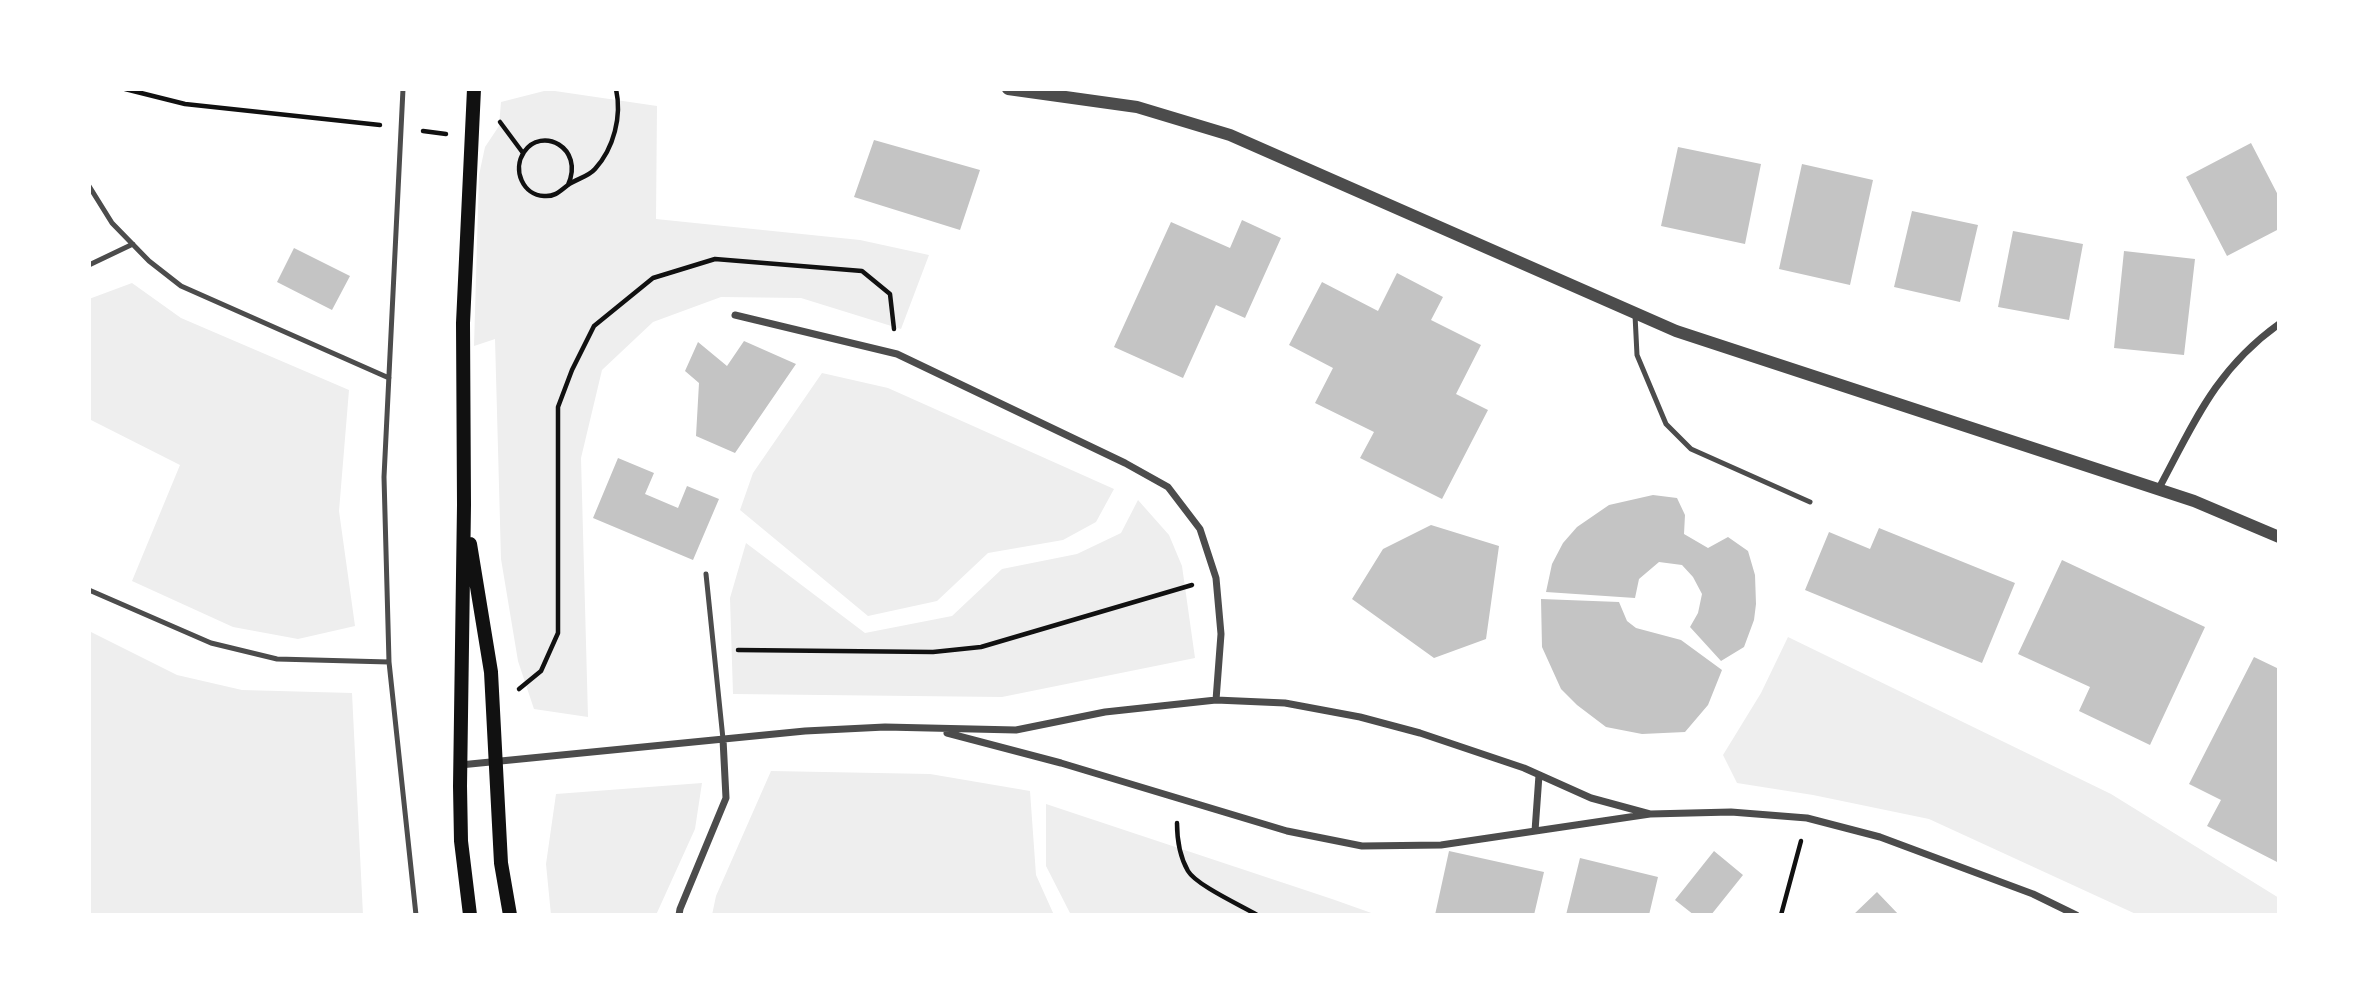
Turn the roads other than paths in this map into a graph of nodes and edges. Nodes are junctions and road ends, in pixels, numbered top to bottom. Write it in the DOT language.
graph roads {
  1 [pos="403,89"];
  2 [pos="474,89"];
  3 [pos="1007,89"];
  4 [pos="89,186"];
  5 [pos="133,244"];
  6 [pos="89,265"];
  7 [pos="1634,313"];
  8 [pos="735,315"];
  9 [pos="2279,324"];
  10 [pos="389,378"];
  11 [pos="2158,490"];
  12 [pos="1810,502"];
  13 [pos="464,505"];
  14 [pos="2279,537"];
  15 [pos="706,574"];
  16 [pos="89,590"];
  17 [pos="389,662"];
  18 [pos="1216,700"];
  19 [pos="932,730"];
  20 [pos="723,739"];
  21 [pos="495,762"];
  22 [pos="460,765"];
  23 [pos="1539,775"];
  24 [pos="1650,814"];
  25 [pos="1535,831"];
  26 [pos="416,915"];
  27 [pos="470,915"];
  28 [pos="510,915"];
  29 [pos="679,915"];
  30 [pos="2076,915"];
  1 -- 10 [label="lane"];
  2 -- 13 [label="main road"];
  3 -- 7 [label="street"];
  4 -- 5 [label="lane"];
  5 -- 6 [label="lane"];
  5 -- 10 [label="lane"];
  7 -- 11 [label="street"];
  7 -- 12 [label="lane"];
  8 -- 18 [label="street"];
  9 -- 11 [label="street"];
  10 -- 17 [label="lane"];
  11 -- 14 [label="street"];
  13 -- 21 [label="main road"];
  13 -- 22 [label="main road"];
  15 -- 20 [label="lane"];
  16 -- 17 [label="lane"];
  17 -- 26 [label="lane"];
  18 -- 19 [label="street"];
  18 -- 23 [label="street"];
  19 -- 20 [label="street"];
  19 -- 25 [label="street"];
  20 -- 21 [label="street"];
  20 -- 29 [label="street"];
  21 -- 22 [label="street"];
  21 -- 28 [label="main road"];
  22 -- 27 [label="main road"];
  23 -- 24 [label="street"];
  23 -- 25 [label="street"];
  24 -- 25 [label="street"];
  24 -- 30 [label="street"];
}
